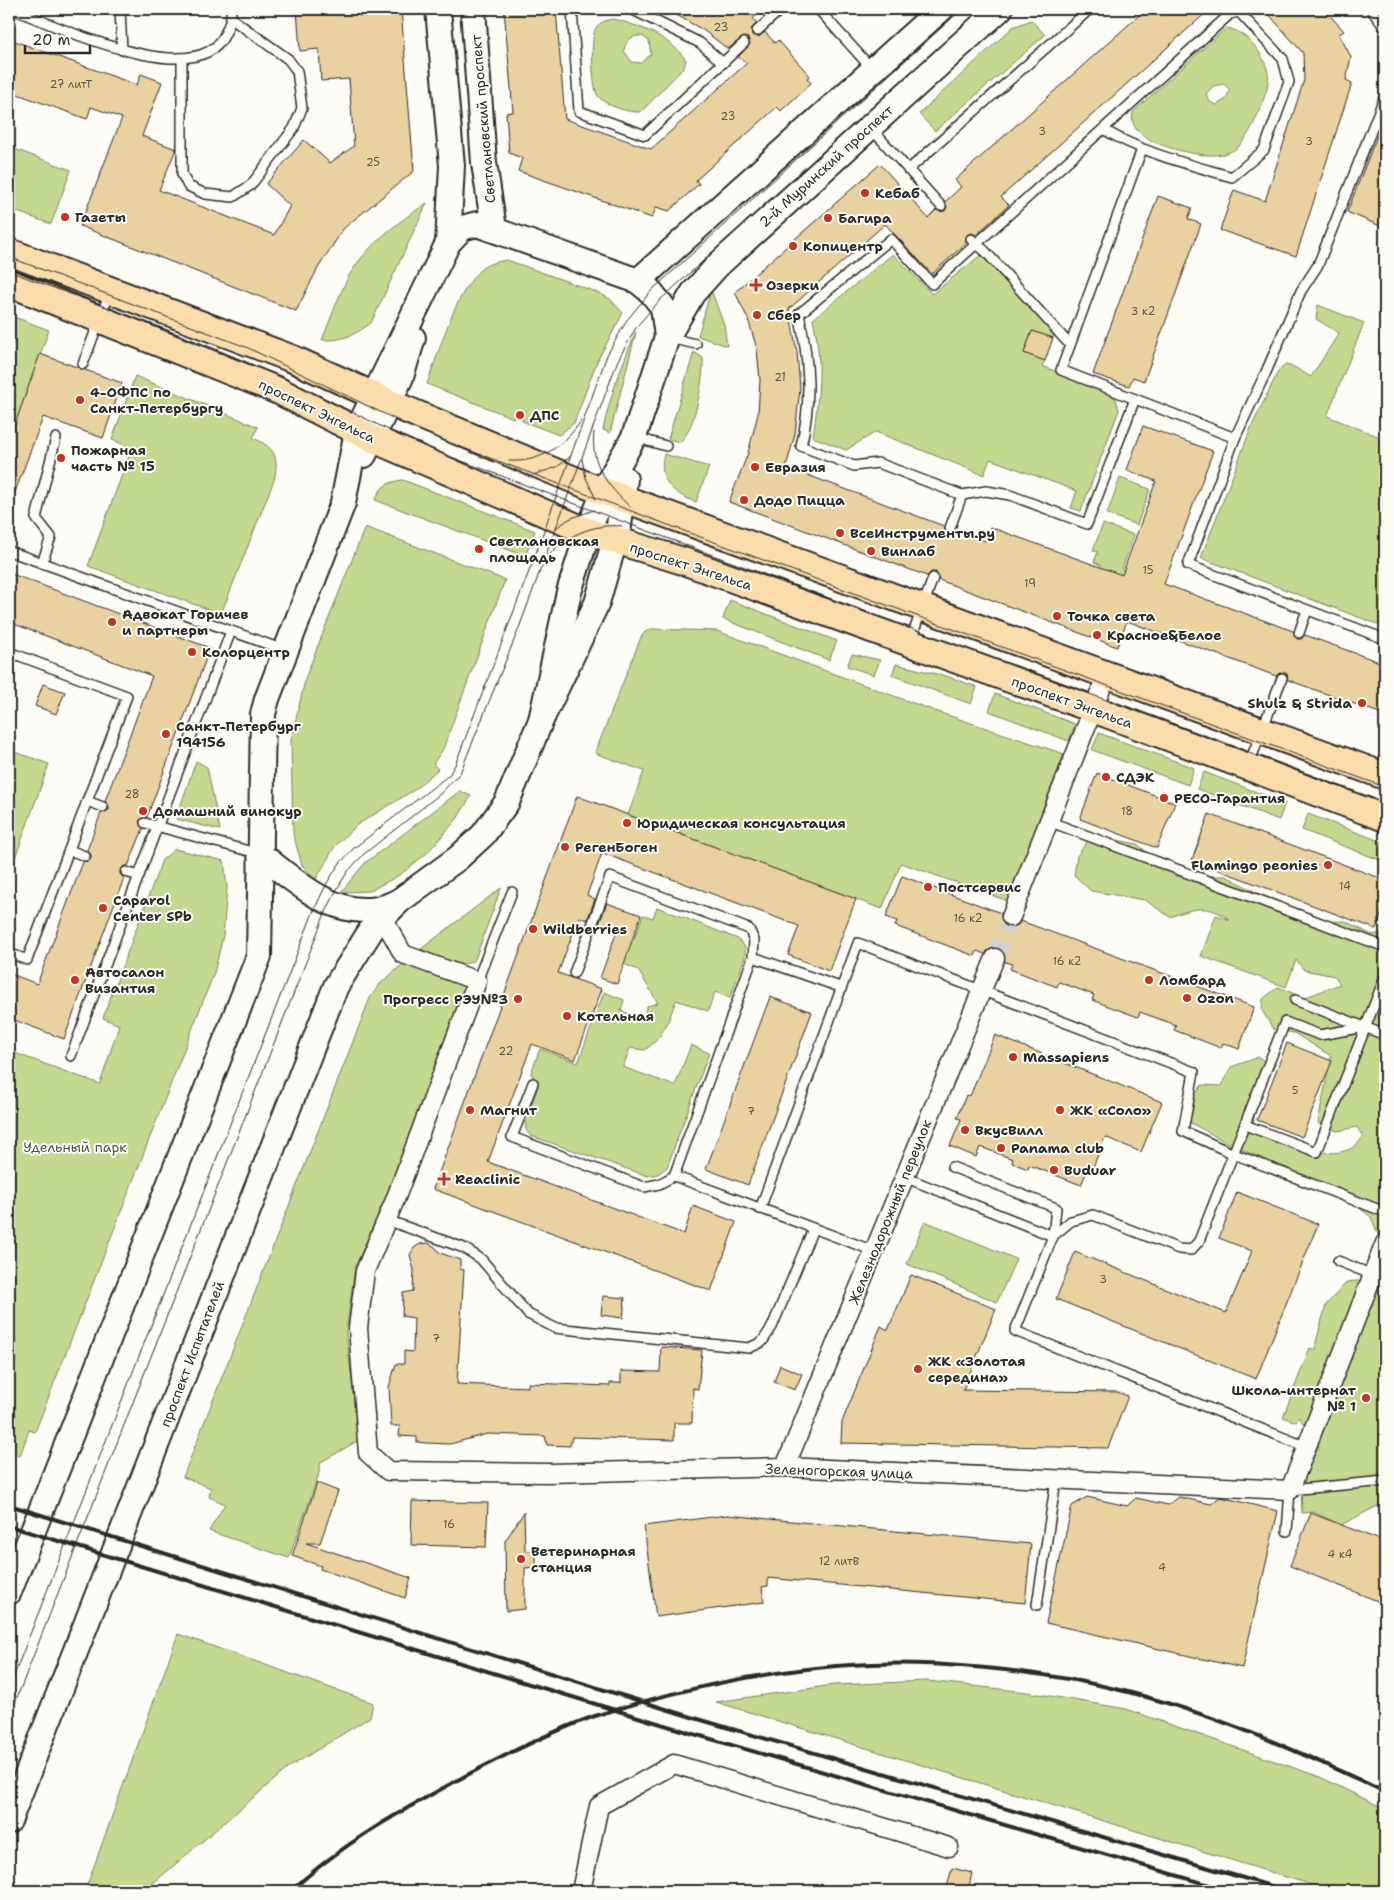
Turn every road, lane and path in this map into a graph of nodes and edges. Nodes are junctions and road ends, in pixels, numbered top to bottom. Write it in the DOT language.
graph roads {
  1 [pos="12,9"];
  2 [pos="120,9"];
  3 [pos="231,9"];
  4 [pos="438,9"];
  5 [pos="473,9"];
  6 [pos="572,9"];
  7 [pos="631,9"];
  8 [pos="781,9"];
  9 [pos="818,9"];
  10 [pos="941,9"];
  11 [pos="1000,9"];
  12 [pos="1090,9"];
  13 [pos="1373,10"];
  14 [pos="232,19"];
  15 [pos="1385,28"];
  16 [pos="757,31"];
  17 [pos="744,43"];
  18 [pos="122,50"];
  19 [pos="182,59"];
  20 [pos="723,62"];
  21 [pos="873,70"];
  22 [pos="1385,96"];
  23 [pos="869,127"];
  24 [pos="1104,129"];
  25 [pos="1142,149"];
  26 [pos="908,170"];
  27 [pos="941,206"];
  28 [pos="494,228"];
  29 [pos="974,242"];
  30 [pos="448,243"];
  31 [pos="9,252"];
  32 [pos="638,281"];
  33 [pos="9,282"];
  34 [pos="111,290"];
  35 [pos="100,318"];
  36 [pos="667,337"];
  37 [pos="696,344"];
  38 [pos="1070,345"];
  39 [pos="83,364"];
  40 [pos="381,399"];
  41 [pos="1135,399"];
  42 [pos="364,434"];
  43 [pos="56,438"];
  44 [pos="1235,438"];
  45 [pos="632,442"];
  46 [pos="666,446"];
  47 [pos="614,494"];
  48 [pos="962,495"];
  49 [pos="950,528"];
  50 [pos="588,532"];
  51 [pos="615,541"];
  52 [pos="9,551"];
  53 [pos="42,563"];
  54 [pos="933,578"];
  55 [pos="922,607"];
  56 [pos="1308,610"];
  57 [pos="231,631"];
  58 [pos="1299,633"];
  59 [pos="1385,639"];
  60 [pos="909,644"];
  61 [pos="286,650"];
  62 [pos="9,652"];
  63 [pos="1107,674"];
  64 [pos="1282,678"];
  65 [pos="1093,709"];
  66 [pos="541,720"];
  67 [pos="1262,729"];
  68 [pos="1248,767"];
  69 [pos="1385,776"];
  70 [pos="87,801"];
  71 [pos="103,807"];
  72 [pos="1385,818"];
  73 [pos="1048,822"];
  74 [pos="145,823"];
  75 [pos="157,828"];
  76 [pos="69,850"];
  77 [pos="260,854"];
  78 [pos="85,856"];
  79 [pos="126,872"];
  80 [pos="139,876"];
  81 [pos="512,892"];
  82 [pos="400,901"];
  83 [pos="1011,917"];
  84 [pos="383,918"];
  85 [pos="1385,947"];
  86 [pos="9,953"];
  87 [pos="753,957"];
  88 [pos="995,958"];
  89 [pos="574,973"];
  90 [pos="1385,977"];
  91 [pos="477,981"];
  92 [pos="840,987"];
  93 [pos="981,992"];
  94 [pos="1295,1000"];
  95 [pos="1365,1027"];
  96 [pos="1385,1035"];
  97 [pos="71,1056"];
  98 [pos="533,1082"];
  99 [pos="1245,1125"];
  100 [pos="1234,1154"];
  101 [pos="952,1167"];
  102 [pos="674,1176"];
  103 [pos="904,1177"];
  104 [pos="760,1209"];
  105 [pos="1385,1212"];
  106 [pos="386,1220"];
  107 [pos="812,1228"];
  108 [pos="1053,1236"];
  109 [pos="1385,1243"];
  110 [pos="874,1251"];
  111 [pos="1338,1261"];
  112 [pos="1373,1275"];
  113 [pos="1307,1447"];
  114 [pos="785,1467"];
  115 [pos="1056,1480"];
  116 [pos="1385,1481"];
  117 [pos="1290,1490"];
  118 [pos="1287,1531"];
  119 [pos="9,1592"];
  120 [pos="1038,1605"];
  121 [pos="9,1821"];
  122 [pos="949,1847"];
  123 [pos="581,1891"];
  1 -- 18 [label="lane"];
  2 -- 18 [label="lane"];
  3 -- 14 [label="lane"];
  4 -- 30 [label="main road"];
  5 -- 28 [label="main road, Светлановский проспект"];
  6 -- 20 [label="lane"];
  7 -- 20 [label="lane"];
  8 -- 16 [label="lane"];
  9 -- 21 [label="lane"];
  10 -- 21 [label="main road"];
  11 -- 23 [label="main road, 2-й Муринский проспект"];
  12 -- 26 [label="lane"];
  13 -- 15 [label="lane"];
  14 -- 19 [label="lane"];
  14 -- 19 [label="lane"];
  17 -- 20 [label="lane"];
  18 -- 19 [label="lane"];
  21 -- 32 [label="main road"];
  22 -- 44 [label="lane"];
  23 -- 26 [label="lane"];
  23 -- 36 [label="main road, 2-й Муринский проспект"];
  24 -- 25 [label="lane"];
  24 -- 25 [label="lane"];
  24 -- 29 [label="lane"];
  25 -- 38 [label="lane"];
  26 -- 27 [label="lane"];
  28 -- 30 [label="main road"];
  28 -- 32 [label="main road"];
  29 -- 38 [label="lane"];
  29 -- 48 [label="lane"];
  30 -- 40 [label="main road"];
  31 -- 34 [label="main road"];
  32 -- 36 [label="main road"];
  33 -- 35 [label="main road, проспект Энгельса"];
  34 -- 35 [label="lane"];
  34 -- 40 [label="main road"];
  35 -- 39 [label="lane"];
  35 -- 42 [label="main road, проспект Энгельса"];
  36 -- 37 [label="lane"];
  36 -- 45 [label="main road"];
  38 -- 41 [label="lane"];
  40 -- 42 [label="main road"];
  40 -- 47 [label="main road"];
  41 -- 44 [label="lane"];
  41 -- 48 [label="lane"];
  42 -- 50 [label="main road, проспект Энгельса"];
  42 -- 61 [label="main road"];
  43 -- 53 [label="lane"];
  44 -- 56 [label="lane"];
  45 -- 46 [label="lane"];
  45 -- 47 [label="main road"];
  47 -- 50 [label="main road"];
  47 -- 51 [label="main road"];
  47 -- 55 [label="main road"];
  48 -- 49 [label="lane"];
  50 -- 51 [label="main road, проспект Энгельса"];
  50 -- 66 [label="main road"];
  51 -- 60 [label="main road, проспект Энгельса"];
  51 -- 66 [label="main road"];
  52 -- 53 [label="lane"];
  53 -- 57 [label="lane"];
  54 -- 55 [label="lane"];
  55 -- 60 [label="lane"];
  55 -- 63 [label="main road"];
  56 -- 58 [label="lane"];
  56 -- 59 [label="lane"];
  57 -- 61 [label="lane"];
  57 -- 75 [label="lane"];
  60 -- 65 [label="main road, проспект Энгельса"];
  61 -- 77 [label="main road"];
  62 -- 70 [label="lane"];
  63 -- 65 [label="street"];
  63 -- 67 [label="main road"];
  64 -- 67 [label="lane"];
  65 -- 68 [label="main road, проспект Энгельса"];
  65 -- 73 [label="street"];
  66 -- 82 [label="main road"];
  67 -- 68 [label="lane"];
  67 -- 69 [label="main road"];
  68 -- 72 [label="main road, проспект Энгельса"];
  70 -- 71 [label="lane"];
  70 -- 76 [label="lane"];
  73 -- 83 [label="street"];
  73 -- 85 [label="lane"];
  74 -- 75 [label="lane"];
  75 -- 77 [label="lane"];
  75 -- 80 [label="lane"];
  76 -- 78 [label="lane"];
  76 -- 86 [label="lane"];
  77 -- 82 [label="main road"];
  77 -- 119 [label="main road"];
  79 -- 80 [label="lane"];
  80 -- 97 [label="lane"];
  81 -- 91 [label="lane"];
  82 -- 84 [label="main road, проспект Испытателей"];
  84 -- 91 [label="street"];
  84 -- 121 [label="main road, проспект Испытателей"];
  87 -- 89 [label="lane"];
  87 -- 92 [label="lane"];
  87 -- 102 [label="lane"];
  88 -- 93 [label="street, Железнодорожный переулок"];
  90 -- 95 [label="lane"];
  91 -- 106 [label="street"];
  92 -- 93 [label="lane"];
  92 -- 104 [label="lane"];
  93 -- 100 [label="lane"];
  93 -- 103 [label="street, Железнодорожный переулок"];
  94 -- 95 [label="lane"];
  95 -- 96 [label="lane"];
  95 -- 99 [label="lane"];
  95 -- 99 [label="lane"];
  98 -- 102 [label="lane"];
  99 -- 100 [label="lane"];
  100 -- 105 [label="lane"];
  100 -- 108 [label="lane"];
  101 -- 108 [label="lane"];
  102 -- 104 [label="lane"];
  103 -- 108 [label="lane"];
  103 -- 110 [label="street, Железнодорожный переулок"];
  104 -- 107 [label="lane"];
  106 -- 107 [label="lane"];
  106 -- 114 [label="street, Зеленогорская улица"];
  107 -- 110 [label="lane"];
  108 -- 113 [label="lane"];
  109 -- 112 [label="street"];
  110 -- 114 [label="street, Железнодорожный переулок"];
  111 -- 112 [label="lane"];
  112 -- 113 [label="street"];
  113 -- 117 [label="street"];
  114 -- 115 [label="street, Зеленогорская улица"];
  115 -- 117 [label="street, Зеленогорская улица"];
  115 -- 120 [label="lane"];
  116 -- 117 [label="lane"];
  117 -- 118 [label="lane"];
  122 -- 123 [label="street"];
}
